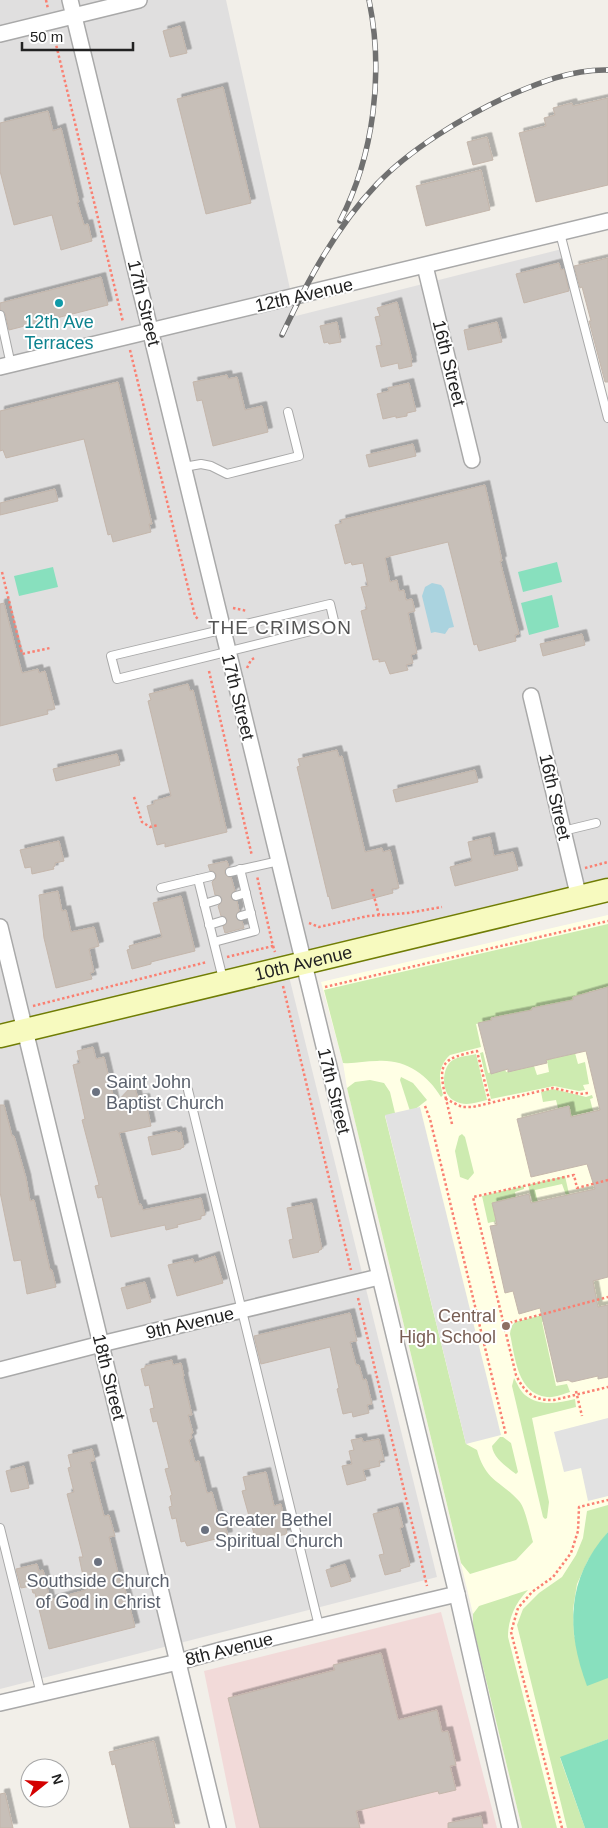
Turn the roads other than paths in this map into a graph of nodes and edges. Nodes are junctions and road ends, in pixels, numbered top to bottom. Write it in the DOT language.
graph roads {
  1 [pos="70,0"];
  2 [pos="138,0"];
  3 [pos="74,16"];
  4 [pos="0,34"];
  5 [pos="608,221"];
  6 [pos="560,233"];
  7 [pos="425,266"];
  8 [pos="0,315"];
  9 [pos="151,331"];
  10 [pos="6,366"];
  11 [pos="288,412"];
  12 [pos="608,418"];
  13 [pos="472,460"];
  14 [pos="184,467"];
  15 [pos="222,630"];
  16 [pos="227,653"];
  17 [pos="531,696"];
  18 [pos="596,823"];
  19 [pos="563,831"];
  20 [pos="279,861"];
  21 [pos="240,870"];
  22 [pos="230,872"];
  23 [pos="211,876"];
  24 [pos="198,879"];
  25 [pos="161,888"];
  26 [pos="608,890"];
  27 [pos="246,893"];
  28 [pos="236,896"];
  29 [pos="578,898"];
  30 [pos="217,900"];
  31 [pos="204,904"];
  32 [pos="251,913"];
  33 [pos="241,916"];
  34 [pos="222,921"];
  35 [pos="210,925"];
  36 [pos="0,927"];
  37 [pos="214,942"];
  38 [pos="304,964"];
  39 [pos="224,983"];
  40 [pos="25,1030"];
  41 [pos="0,1036"];
  42 [pos="188,1090"];
  43 [pos="379,1277"];
  44 [pos="242,1311"];
  45 [pos="101,1344"];
  46 [pos="0,1370"];
  47 [pos="0,1528"];
  48 [pos="457,1594"];
  49 [pos="320,1626"];
  50 [pos="178,1662"];
  51 [pos="41,1694"];
  52 [pos="0,1703"];
  53 [pos="218,1828"];
  54 [pos="510,1828"];
  1 -- 3 [label="street, 17th Street"];
  2 -- 3 [label="street"];
  3 -- 4 [label="street"];
  3 -- 9 [label="street, 17th Street"];
  5 -- 6 [label="street, 12th Avenue"];
  6 -- 7 [label="street, 12th Avenue"];
  6 -- 12 [label="lane"];
  7 -- 9 [label="street, 12th Avenue"];
  7 -- 13 [label="street, 16th Street"];
  8 -- 10 [label="lane"];
  9 -- 10 [label="street, 12th Avenue"];
  9 -- 14 [label="street, 17th Street"];
  11 -- 14 [label="lane"];
  14 -- 15 [label="street, 17th Street"];
  15 -- 16 [label="street, 17th Street"];
  15 -- 16 [label="lane"];
  15 -- 16 [label="lane"];
  16 -- 20 [label="street, 17th Street"];
  17 -- 19 [label="street, 16th Street"];
  18 -- 19 [label="lane"];
  19 -- 29 [label="street, 16th Street"];
  20 -- 21 [label="lane"];
  20 -- 38 [label="street, 17th Street"];
  21 -- 22 [label="lane"];
  21 -- 27 [label="lane"];
  23 -- 24 [label="lane"];
  24 -- 25 [label="lane"];
  24 -- 31 [label="lane"];
  26 -- 29 [label="main road, 10th Avenue"];
  27 -- 28 [label="lane"];
  27 -- 32 [label="lane"];
  29 -- 38 [label="main road, 10th Avenue"];
  30 -- 31 [label="lane"];
  31 -- 35 [label="lane"];
  32 -- 33 [label="lane"];
  32 -- 37 [label="lane"];
  34 -- 35 [label="lane"];
  35 -- 37 [label="lane"];
  36 -- 40 [label="street, 18th Street"];
  37 -- 39 [label="lane"];
  38 -- 39 [label="main road, 10th Avenue"];
  38 -- 43 [label="street, 17th Street"];
  39 -- 40 [label="main road, 10th Avenue"];
  40 -- 41 [label="main road, 10th Avenue"];
  40 -- 45 [label="street, 18th Street"];
  42 -- 44 [label="lane"];
  43 -- 44 [label="street, 9th Avenue"];
  43 -- 48 [label="street, 17th Street"];
  44 -- 45 [label="street, 9th Avenue"];
  44 -- 49 [label="lane"];
  45 -- 46 [label="street, 9th Avenue"];
  45 -- 50 [label="street, 18th Street"];
  47 -- 51 [label="lane"];
  48 -- 49 [label="street, 8th Avenue"];
  48 -- 54 [label="street, 17th Street"];
  49 -- 50 [label="street, 8th Avenue"];
  50 -- 51 [label="street, 8th Avenue"];
  50 -- 53 [label="street, 18th Street"];
  51 -- 52 [label="street, 8th Avenue"];
}
